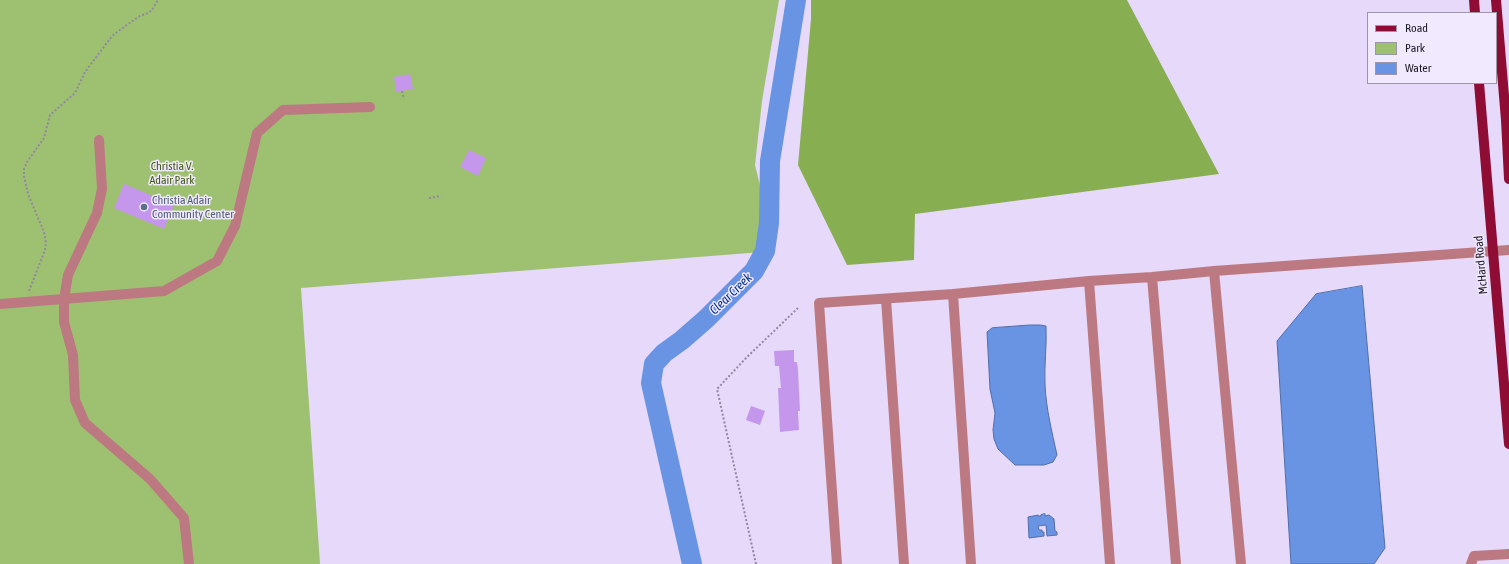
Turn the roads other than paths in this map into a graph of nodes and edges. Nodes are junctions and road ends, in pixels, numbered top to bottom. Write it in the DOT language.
graph roads {
  1 [pos="1474,0"];
  2 [pos="1496,0"];
  3 [pos="1475,12"];
  4 [pos="1502,53"];
  5 [pos="1479,84"];
  6 [pos="370,107"];
  7 [pos="1508,120"];
  8 [pos="99,140"];
  9 [pos="1509,179"];
  10 [pos="1509,250"];
  11 [pos="1493,251"];
  12 [pos="1214,271"];
  13 [pos="1152,277"];
  14 [pos="1089,280"];
  15 [pos="953,294"];
  16 [pos="886,298"];
  17 [pos="64,299"];
  18 [pos="0,304"];
  19 [pos="1508,426"];
  20 [pos="1509,444"];
  21 [pos="1509,554"];
  22 [pos="189,564"];
  23 [pos="837,564"];
  24 [pos="904,564"];
  25 [pos="971,564"];
  26 [pos="1110,564"];
  27 [pos="1176,564"];
  28 [pos="1241,564"];
  29 [pos="1470,564"];
  1 -- 3 [label="main road"];
  2 -- 4 [label="main road"];
  4 -- 7 [label="main road"];
  5 -- 11 [label="main road, McHard Road"];
  6 -- 17 [label="street"];
  7 -- 9 [label="main road"];
  8 -- 17 [label="street"];
  10 -- 11 [label="street"];
  11 -- 12 [label="street"];
  11 -- 19 [label="main road, McHard Road"];
  12 -- 13 [label="street"];
  12 -- 28 [label="street"];
  13 -- 14 [label="street"];
  13 -- 27 [label="street"];
  14 -- 15 [label="street"];
  14 -- 26 [label="street"];
  15 -- 16 [label="street"];
  15 -- 25 [label="street"];
  16 -- 23 [label="street"];
  16 -- 24 [label="street"];
  17 -- 18 [label="street"];
  17 -- 22 [label="street"];
  19 -- 20 [label="main road, McHard Road"];
  21 -- 29 [label="street"];
}
